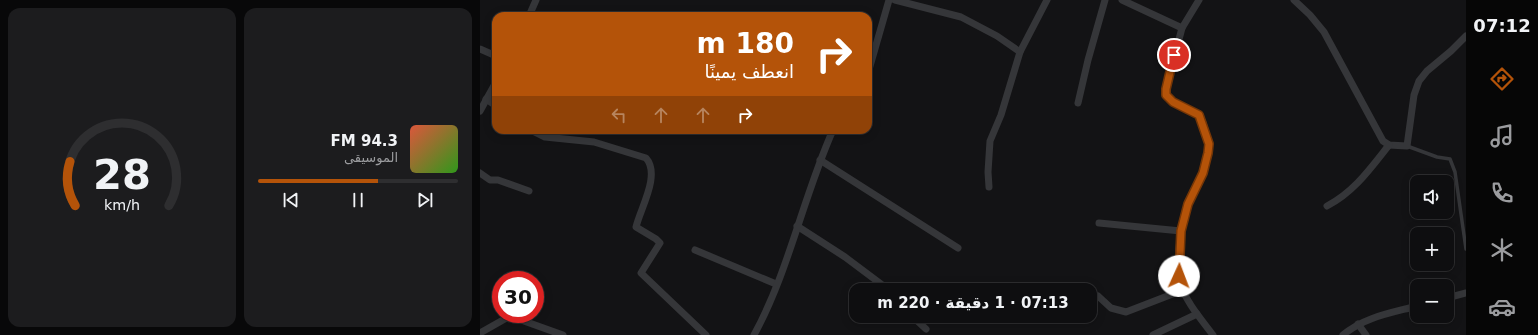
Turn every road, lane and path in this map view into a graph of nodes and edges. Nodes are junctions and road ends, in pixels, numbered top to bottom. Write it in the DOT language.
graph roads {
  1 [pos="536,0"];
  2 [pos="889,0"];
  3 [pos="895,0"];
  4 [pos="1047,0"];
  5 [pos="1105,0"];
  6 [pos="1122,0"];
  7 [pos="1199,0"];
  8 [pos="1294,0"];
  9 [pos="531,12"];
  10 [pos="1182,28"];
  11 [pos="1466,36"];
  12 [pos="480,49"];
  13 [pos="1020,52"];
  14 [pos="492,54"];
  15 [pos="872,59"];
  16 [pos="492,89"];
  17 [pos="486,99"];
  18 [pos="492,103"];
  19 [pos="1078,103"];
  20 [pos="480,111"];
  21 [pos="539,134"];
  22 [pos="831,134"];
  23 [pos="1389,145"];
  24 [pos="1407,146"];
  25 [pos="820,160"];
  26 [pos="480,173"];
  27 [pos="989,187"];
  28 [pos="529,191"];
  29 [pos="1327,206"];
  30 [pos="1099,223"];
  31 [pos="797,226"];
  32 [pos="1181,231"];
  33 [pos="958,248"];
  34 [pos="695,250"];
  35 [pos="1466,250"];
  36 [pos="880,283"];
  37 [pos="776,284"];
  38 [pos="1183,290"];
  39 [pos="1466,292"];
  40 [pos="1098,296"];
  41 [pos="1454,296"];
  42 [pos="1410,308"];
  43 [pos="1197,314"];
  44 [pos="920,323"];
  45 [pos="1358,324"];
  46 [pos="926,329"];
  47 [pos="480,333"];
  48 [pos="563,335"];
  49 [pos="706,335"];
  50 [pos="754,335"];
  51 [pos="1153,335"];
  52 [pos="1213,335"];
  53 [pos="1342,335"];
  54 [pos="1366,335"];
  1 -- 9 [label="street"];
  2 -- 15 [label="street"];
  3 -- 13 [label="street"];
  4 -- 13 [label="street"];
  5 -- 19 [label="street"];
  6 -- 10 [label="street"];
  7 -- 10 [label="street"];
  8 -- 23 [label="street"];
  10 -- 32 [label="street"];
  11 -- 24 [label="street"];
  12 -- 14 [label="street"];
  13 -- 27 [label="street"];
  16 -- 17 [label="street"];
  17 -- 18 [label="street"];
  17 -- 20 [label="street"];
  21 -- 49 [label="street"];
  22 -- 25 [label="street"];
  23 -- 24 [label="street"];
  23 -- 29 [label="street"];
  24 -- 35 [label="lane"];
  25 -- 31 [label="street"];
  25 -- 33 [label="street"];
  26 -- 28 [label="street"];
  30 -- 32 [label="street"];
  31 -- 36 [label="street"];
  31 -- 37 [label="street"];
  32 -- 38 [label="street"];
  34 -- 37 [label="street"];
  37 -- 50 [label="street"];
  38 -- 40 [label="street"];
  38 -- 43 [label="street"];
  39 -- 41 [label="street"];
  42 -- 45 [label="street"];
  43 -- 51 [label="street"];
  43 -- 52 [label="street"];
  44 -- 46 [label="street"];
  45 -- 53 [label="street"];
  45 -- 54 [label="street"];
  47 -- 48 [label="street"];
}
